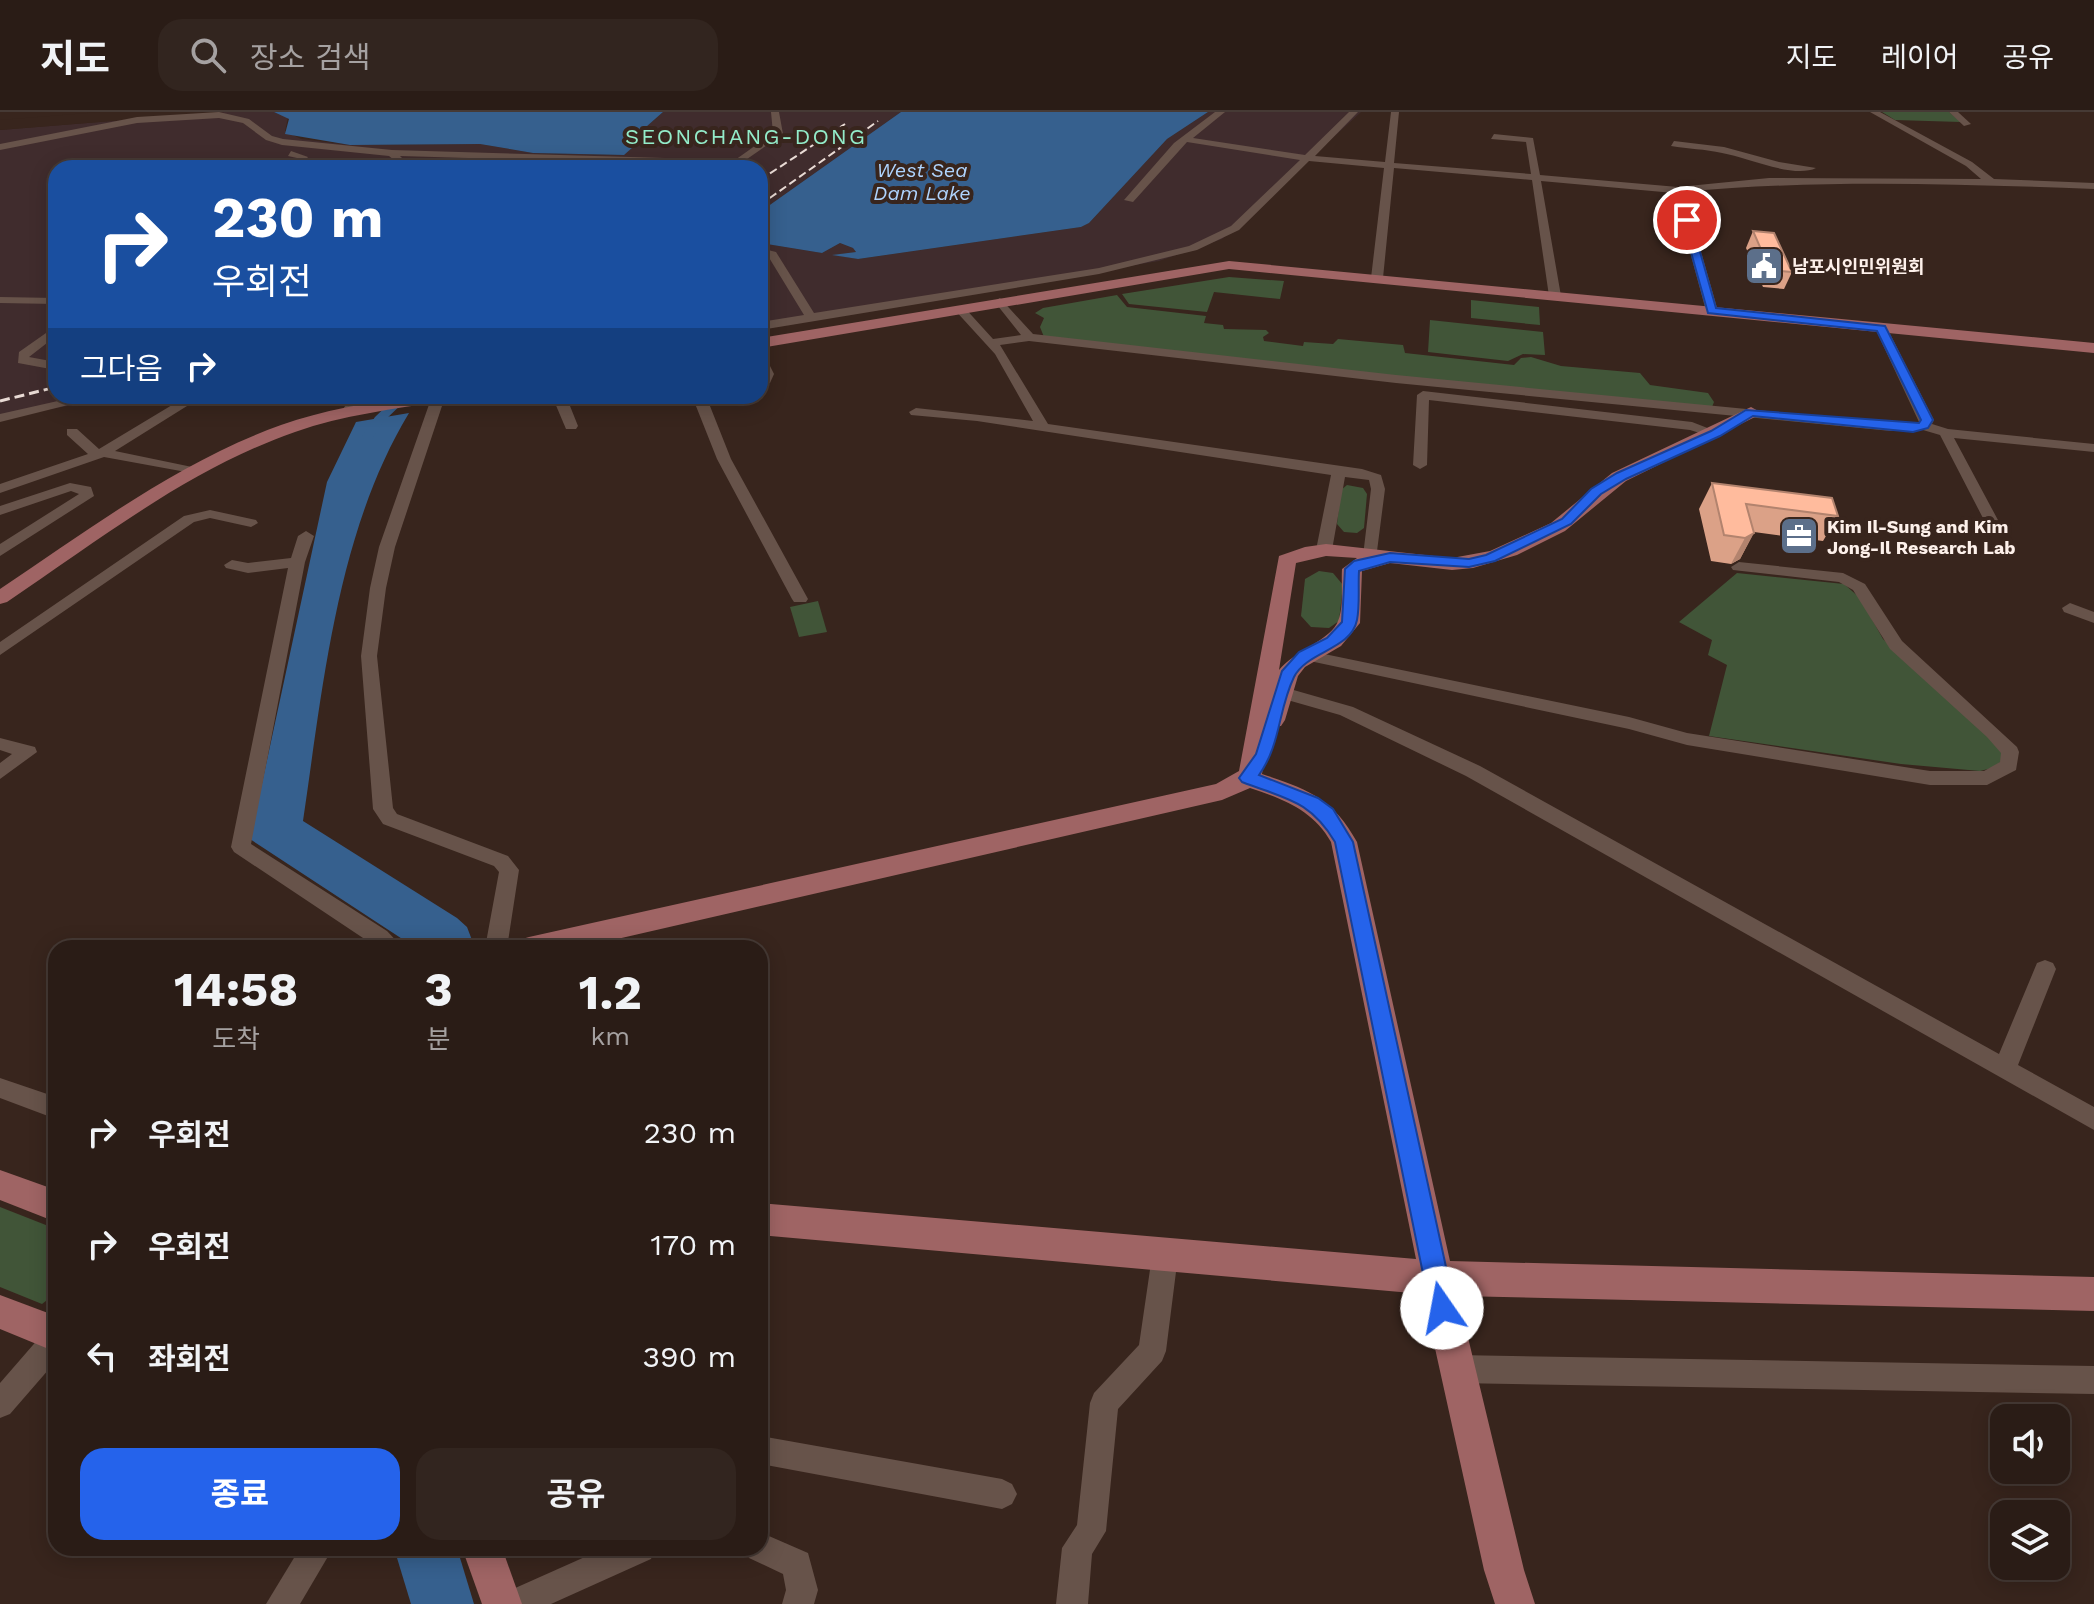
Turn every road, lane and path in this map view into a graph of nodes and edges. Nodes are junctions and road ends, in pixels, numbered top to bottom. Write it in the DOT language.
graph roads {
  1 [pos="775,112"];
  2 [pos="1221,112"];
  3 [pos="1354,112"];
  4 [pos="1395,112"];
  5 [pos="1874,112"];
  6 [pos="1953,112"];
  7 [pos="1967,124"];
  8 [pos="1494,137"];
  9 [pos="1184,139"];
  10 [pos="1674,144"];
  11 [pos="0,147"];
  12 [pos="392,153"];
  13 [pos="291,154"];
  14 [pos="1307,158"];
  15 [pos="301,160"];
  16 [pos="399,160"];
  17 [pos="648,160"];
  18 [pos="742,160"];
  19 [pos="1388,166"];
  20 [pos="1817,168"];
  21 [pos="1907,170"];
  22 [pos="1536,179"];
  23 [pos="1949,181"];
  24 [pos="1991,182"];
  25 [pos="2094,186"];
  26 [pos="1678,190"];
  27 [pos="1129,200"];
  28 [pos="768,253"];
  29 [pos="1377,278"];
  30 [pos="1555,296"];
  31 [pos="0,300"];
  32 [pos="48,301"];
  33 [pos="1000,301"];
  34 [pos="959,308"];
  35 [pos="1712,311"];
  36 [pos="811,317"];
  37 [pos="768,325"];
  38 [pos="1881,328"];
  39 [pos="48,336"];
  40 [pos="1029,337"];
  41 [pos="768,342"];
  42 [pos="990,343"];
  43 [pos="2087,347"];
  44 [pos="48,365"];
  45 [pos="2094,365"];
  46 [pos="62,404"];
  47 [pos="183,404"];
  48 [pos="436,404"];
  49 [pos="562,404"];
  50 [pos="702,404"];
  51 [pos="359,405"];
  52 [pos="916,412"];
  53 [pos="1751,412"];
  54 [pos="0,418"];
  55 [pos="571,426"];
  56 [pos="1924,426"];
  57 [pos="1044,429"];
  58 [pos="72,432"];
  59 [pos="1947,433"];
  60 [pos="1716,434"];
  61 [pos="2094,448"];
  62 [pos="100,454"];
  63 [pos="1420,465"];
  64 [pos="192,471"];
  65 [pos="1339,472"];
  66 [pos="0,489"];
  67 [pos="0,511"];
  68 [pos="1992,522"];
  69 [pos="251,523"];
  70 [pos="306,536"];
  71 [pos="1324,550"];
  72 [pos="0,551"];
  73 [pos="1381,556"];
  74 [pos="297,562"];
  75 [pos="232,565"];
  76 [pos="1739,567"];
  77 [pos="0,598"];
  78 [pos="800,599"];
  79 [pos="2070,608"];
  80 [pos="2094,618"];
  81 [pos="0,650"];
  82 [pos="1305,655"];
  83 [pos="1273,690"];
  84 [pos="0,744"];
  85 [pos="0,772"];
  86 [pos="1250,774"];
  87 [pos="383,940"];
  88 [pos="497,940"];
  89 [pos="564,940"];
  90 [pos="2045,969"];
  91 [pos="2005,1069"];
  92 [pos="0,1088"];
  93 [pos="48,1105"];
  94 [pos="2094,1119"];
  95 [pos="0,1185"];
  96 [pos="48,1203"];
  97 [pos="768,1220"];
  98 [pos="1165,1256"];
  99 [pos="1436,1278"];
  100 [pos="2094,1294"];
  101 [pos="0,1312"];
  102 [pos="48,1333"];
  103 [pos="48,1347"];
  104 [pos="1456,1369"];
  105 [pos="2094,1380"];
  106 [pos="0,1404"];
  107 [pos="768,1451"];
  108 [pos="1002,1494"];
  109 [pos="768,1551"];
  110 [pos="313,1556"];
  111 [pos="485,1556"];
  112 [pos="622,1556"];
  113 [pos="282,1604"];
  114 [pos="502,1604"];
  115 [pos="515,1604"];
  116 [pos="798,1604"];
  117 [pos="1072,1604"];
  118 [pos="1515,1604"];
  1 -- 18 [label="street"];
  2 -- 9 [label="street"];
  3 -- 14 [label="street"];
  4 -- 19 [label="street"];
  5 -- 24 [label="street"];
  6 -- 7 [label="street"];
  8 -- 22 [label="street"];
  9 -- 14 [label="street"];
  9 -- 27 [label="street"];
  10 -- 20 [label="street"];
  11 -- 12 [label="street"];
  12 -- 16 [label="street"];
  12 -- 17 [label="street"];
  13 -- 15 [label="street"];
  14 -- 19 [label="street"];
  14 -- 36 [label="street"];
  19 -- 22 [label="street"];
  19 -- 29 [label="street"];
  21 -- 23 [label="street"];
  22 -- 26 [label="street"];
  22 -- 30 [label="street"];
  23 -- 24 [label="street"];
  23 -- 26 [label="street"];
  24 -- 25 [label="street"];
  26 -- 35 [label="street"];
  28 -- 36 [label="street"];
  29 -- 30 [label="main road"];
  29 -- 33 [label="main road"];
  30 -- 35 [label="main road"];
  31 -- 32 [label="street"];
  33 -- 34 [label="main road"];
  33 -- 40 [label="street"];
  34 -- 41 [label="main road"];
  34 -- 42 [label="street"];
  35 -- 38 [label="main road"];
  36 -- 37 [label="street"];
  38 -- 43 [label="main road"];
  38 -- 56 [label="street"];
  39 -- 44 [label="street"];
  40 -- 42 [label="street"];
  40 -- 53 [label="street"];
  42 -- 57 [label="street"];
  43 -- 45 [label="main road"];
  46 -- 54 [label="street"];
  47 -- 62 [label="street"];
  48 -- 88 [label="street"];
  49 -- 55 [label="street"];
  50 -- 78 [label="street"];
  51 -- 64 [label="main road"];
  52 -- 57 [label="street"];
  53 -- 56 [label="street"];
  53 -- 60 [label="main road"];
  56 -- 59 [label="street"];
  57 -- 65 [label="street"];
  58 -- 62 [label="street"];
  59 -- 61 [label="street"];
  59 -- 68 [label="street"];
  60 -- 63 [label="street"];
  60 -- 73 [label="main road"];
  62 -- 64 [label="street"];
  62 -- 66 [label="street"];
  64 -- 77 [label="main road"];
  65 -- 71 [label="street"];
  65 -- 73 [label="street"];
  67 -- 72 [label="street"];
  69 -- 81 [label="street"];
  70 -- 74 [label="street"];
  71 -- 73 [label="main road"];
  71 -- 83 [label="main road"];
  73 -- 82 [label="main road"];
  74 -- 75 [label="street"];
  74 -- 87 [label="street"];
  76 -- 82 [label="street"];
  79 -- 80 [label="street"];
  82 -- 83 [label="main road"];
  83 -- 86 [label="main road"];
  83 -- 91 [label="street"];
  84 -- 85 [label="street"];
  86 -- 89 [label="main road"];
  86 -- 99 [label="main road"];
  90 -- 91 [label="street"];
  91 -- 94 [label="street"];
  92 -- 93 [label="street"];
  95 -- 96 [label="main road"];
  97 -- 98 [label="main road"];
  98 -- 99 [label="main road"];
  98 -- 117 [label="street"];
  99 -- 100 [label="main road"];
  99 -- 104 [label="main road"];
  101 -- 102 [label="main road"];
  103 -- 106 [label="street"];
  104 -- 105 [label="street"];
  104 -- 118 [label="main road"];
  107 -- 108 [label="street"];
  109 -- 116 [label="street"];
  110 -- 113 [label="street"];
  111 -- 114 [label="main road"];
  112 -- 115 [label="street"];
}
